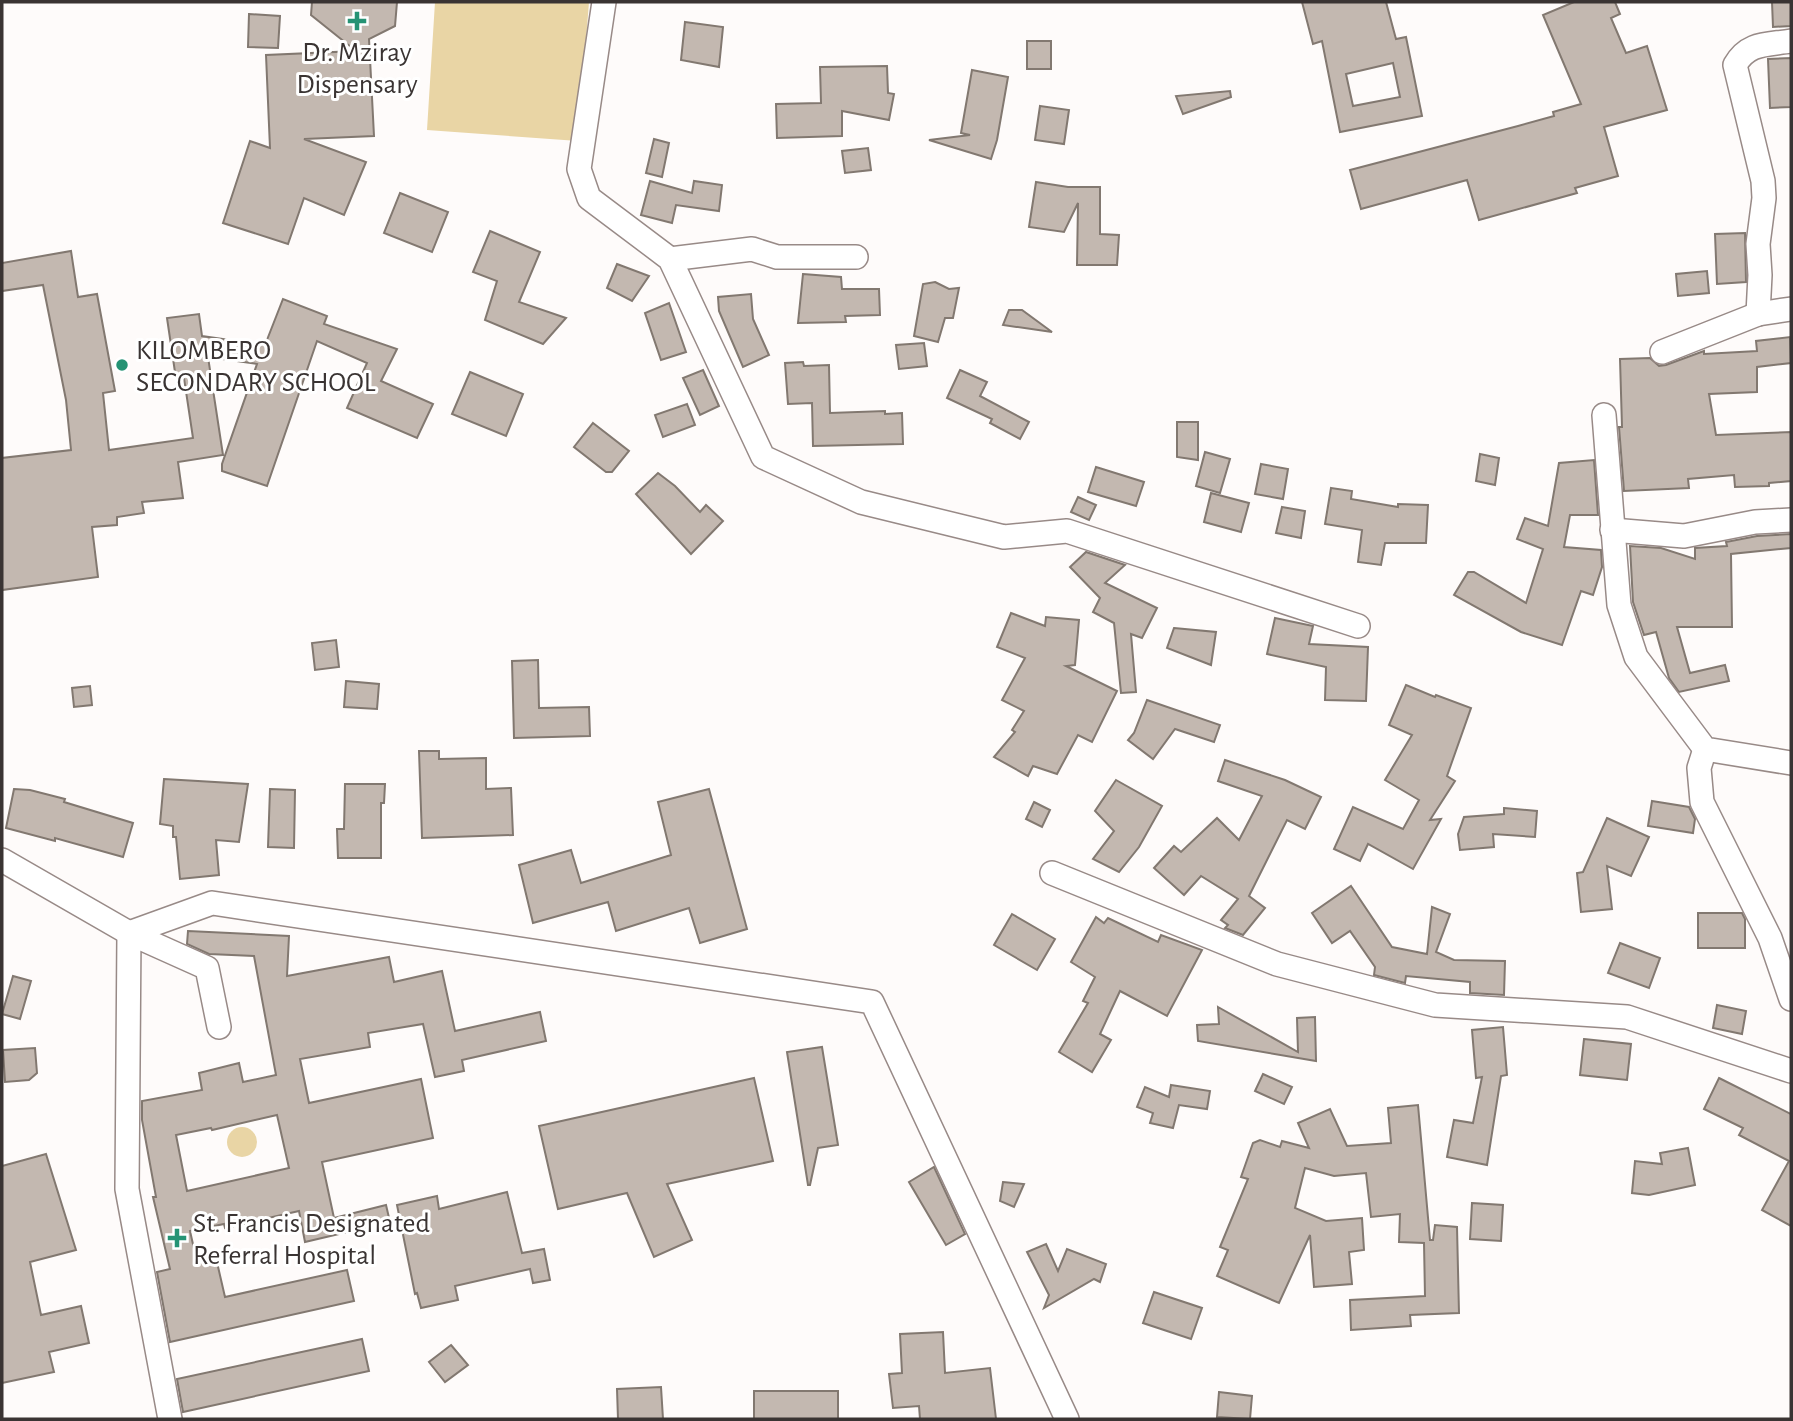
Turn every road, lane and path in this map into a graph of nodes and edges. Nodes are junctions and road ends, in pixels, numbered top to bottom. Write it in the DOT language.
graph roads {
  1 [pos="604,2"];
  2 [pos="1791,41"];
  3 [pos="856,257"];
  4 [pos="670,259"];
  5 [pos="1791,309"];
  6 [pos="1758,314"];
  7 [pos="1662,352"];
  8 [pos="1604,415"];
  9 [pos="1791,520"];
  10 [pos="1612,530"];
  11 [pos="1358,626"];
  12 [pos="1705,749"];
  13 [pos="1791,762"];
  14 [pos="2,860"];
  15 [pos="1052,873"];
  16 [pos="129,933"];
  17 [pos="1791,999"];
  18 [pos="219,1027"];
  19 [pos="1791,1071"];
  20 [pos="170,1419"];
  21 [pos="1067,1419"];
  1 -- 4 [label="street"];
  2 -- 6 [label="street"];
  3 -- 4 [label="street"];
  4 -- 11 [label="street"];
  5 -- 6 [label="street"];
  6 -- 7 [label="street"];
  8 -- 10 [label="street"];
  9 -- 10 [label="street"];
  10 -- 12 [label="street"];
  12 -- 13 [label="street"];
  12 -- 17 [label="street"];
  14 -- 16 [label="street"];
  15 -- 19 [label="street"];
  16 -- 18 [label="street"];
  16 -- 20 [label="street"];
  16 -- 21 [label="street"];
}
